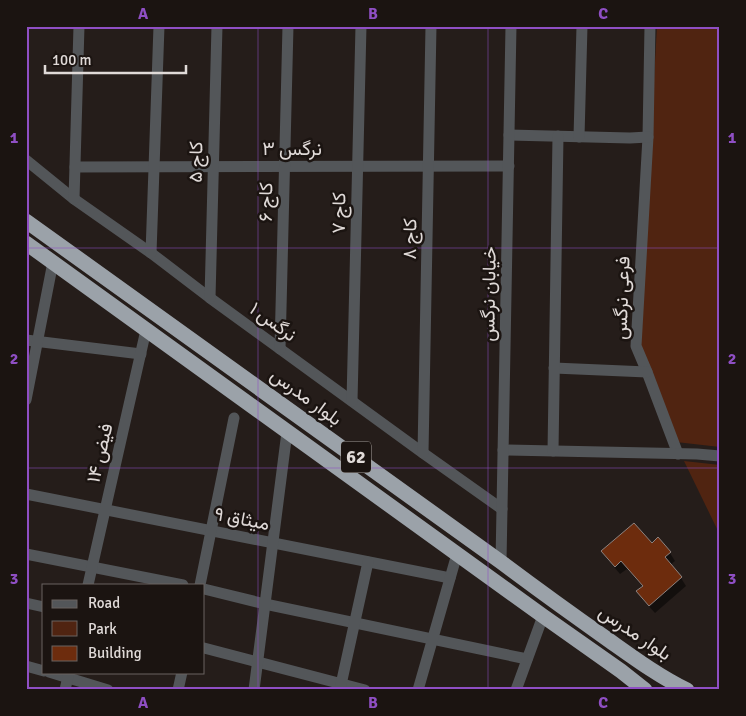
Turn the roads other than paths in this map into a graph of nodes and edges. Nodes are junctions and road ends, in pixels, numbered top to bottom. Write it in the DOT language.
graph roads {
  1 [pos="79,26"];
  2 [pos="159,26"];
  3 [pos="217,26"];
  4 [pos="288,26"];
  5 [pos="361,26"];
  6 [pos="431,26"];
  7 [pos="511,26"];
  8 [pos="582,26"];
  9 [pos="650,26"];
  10 [pos="509,136"];
  11 [pos="558,136"];
  12 [pos="579,137"];
  13 [pos="648,137"];
  14 [pos="26,160"];
  15 [pos="285,166"];
  16 [pos="357,166"];
  17 [pos="429,166"];
  18 [pos="508,166"];
  19 [pos="75,167"];
  20 [pos="154,167"];
  21 [pos="213,167"];
  22 [pos="74,199"];
  23 [pos="26,221"];
  24 [pos="26,243"];
  25 [pos="151,253"];
  26 [pos="52,262"];
  27 [pos="210,298"];
  28 [pos="146,330"];
  29 [pos="32,340"];
  30 [pos="280,350"];
  31 [pos="141,354"];
  32 [pos="554,368"];
  33 [pos="647,372"];
  34 [pos="26,400"];
  35 [pos="352,402"];
  36 [pos="234,418"];
  37 [pos="287,432"];
  38 [pos="503,450"];
  39 [pos="553,451"];
  40 [pos="423,453"];
  41 [pos="678,454"];
  42 [pos="720,456"];
  43 [pos="26,494"];
  44 [pos="502,508"];
  45 [pos="105,510"];
  46 [pos="211,531"];
  47 [pos="273,543"];
  48 [pos="26,554"];
  49 [pos="457,554"];
  50 [pos="368,562"];
  51 [pos="501,562"];
  52 [pos="92,568"];
  53 [pos="450,578"];
  54 [pos="88,584"];
  55 [pos="178,584"];
  56 [pos="200,584"];
  57 [pos="205,589"];
  58 [pos="26,603"];
  59 [pos="265,604"];
  60 [pos="42,607"];
  61 [pos="542,616"];
  62 [pos="355,623"];
  63 [pos="433,639"];
  64 [pos="205,648"];
  65 [pos="527,659"];
  66 [pos="258,662"];
  67 [pos="26,666"];
  68 [pos="42,670"];
  69 [pos="182,674"];
  70 [pos="68,675"];
  71 [pos="340,687"];
  72 [pos="686,689"];
  73 [pos="65,690"];
  74 [pos="108,690"];
  75 [pos="178,690"];
  76 [pos="254,690"];
  77 [pos="365,690"];
  78 [pos="418,690"];
  79 [pos="516,690"];
  80 [pos="645,690"];
  1 -- 19 [label="street"];
  2 -- 20 [label="street"];
  3 -- 21 [label="street, کاج ۵"];
  4 -- 15 [label="street, کاج ۶"];
  5 -- 16 [label="street, کاج ۷"];
  6 -- 17 [label="street, کاج ۸"];
  7 -- 10 [label="street, خیابان نرگس"];
  8 -- 12 [label="street"];
  9 -- 13 [label="street, فرعی نرگس"];
  10 -- 11 [label="street"];
  10 -- 18 [label="street, خیابان نرگس"];
  11 -- 12 [label="street"];
  11 -- 32 [label="street"];
  12 -- 13 [label="street"];
  13 -- 33 [label="street, فرعی نرگس"];
  14 -- 22 [label="street, نرگس ۱"];
  15 -- 16 [label="street, نرگس ۳"];
  15 -- 21 [label="street, نرگس ۳"];
  15 -- 30 [label="street, کاج ۶"];
  16 -- 17 [label="street, نرگس ۳"];
  16 -- 35 [label="street, کاج ۷"];
  17 -- 18 [label="street, نرگس ۳"];
  17 -- 40 [label="street, کاج ۸"];
  18 -- 38 [label="street, خیابان نرگس"];
  19 -- 20 [label="street, نرگس ۳"];
  19 -- 22 [label="street"];
  20 -- 21 [label="street, نرگس ۳"];
  20 -- 25 [label="street"];
  21 -- 27 [label="street, کاج ۵"];
  22 -- 25 [label="street, نرگس ۱"];
  23 -- 51 [label="highway, بلوار مدرس / 62"];
  24 -- 26 [label="highway, بلوار مدرس / 62"];
  25 -- 27 [label="street, نرگس ۱"];
  26 -- 28 [label="highway, بلوار مدرس / 62"];
  26 -- 29 [label="street"];
  27 -- 30 [label="street, نرگس ۱"];
  28 -- 31 [label="street, فیض ۱۴"];
  28 -- 37 [label="highway, بلوار مدرس / 62"];
  29 -- 31 [label="street"];
  29 -- 34 [label="street"];
  30 -- 35 [label="street, نرگس ۱"];
  31 -- 45 [label="street, فیض ۱۴"];
  32 -- 33 [label="street"];
  32 -- 39 [label="street"];
  33 -- 41 [label="street, فرعی نرگس"];
  35 -- 40 [label="street, نرگس ۱"];
  36 -- 46 [label="street"];
  37 -- 47 [label="street"];
  37 -- 49 [label="highway, بلوار مدرس / 62"];
  38 -- 39 [label="street"];
  38 -- 44 [label="street, خیابان نرگس"];
  39 -- 41 [label="street"];
  40 -- 44 [label="street, نرگس ۱"];
  41 -- 42 [label="street"];
  43 -- 45 [label="street, میثاق ۹"];
  44 -- 51 [label="street, خیابان نرگس"];
  45 -- 46 [label="street, میثاق ۹"];
  45 -- 52 [label="street, فیض ۱۴"];
  46 -- 47 [label="street, میثاق ۹"];
  46 -- 56 [label="street"];
  47 -- 50 [label="street, میثاق ۹"];
  47 -- 59 [label="street"];
  48 -- 52 [label="street"];
  49 -- 53 [label="street"];
  49 -- 61 [label="highway, بلوار مدرس / 62"];
  50 -- 53 [label="street, میثاق ۹"];
  50 -- 62 [label="street"];
  51 -- 72 [label="highway, بلوار مدرس / 62"];
  52 -- 54 [label="street, فیض ۱۴"];
  52 -- 55 [label="street"];
  53 -- 63 [label="street"];
  57 -- 59 [label="street"];
  58 -- 60 [label="street"];
  59 -- 62 [label="street"];
  59 -- 66 [label="street"];
  61 -- 65 [label="street"];
  61 -- 80 [label="highway, بلوار مدرس / 62"];
  62 -- 63 [label="street"];
  62 -- 71 [label="street"];
  63 -- 65 [label="street"];
  63 -- 78 [label="street"];
  64 -- 66 [label="street"];
  65 -- 79 [label="street"];
  66 -- 71 [label="street"];
  66 -- 76 [label="street"];
  67 -- 68 [label="street"];
  69 -- 75 [label="street"];
  70 -- 73 [label="street"];
  70 -- 74 [label="street"];
  71 -- 77 [label="street"];
}
